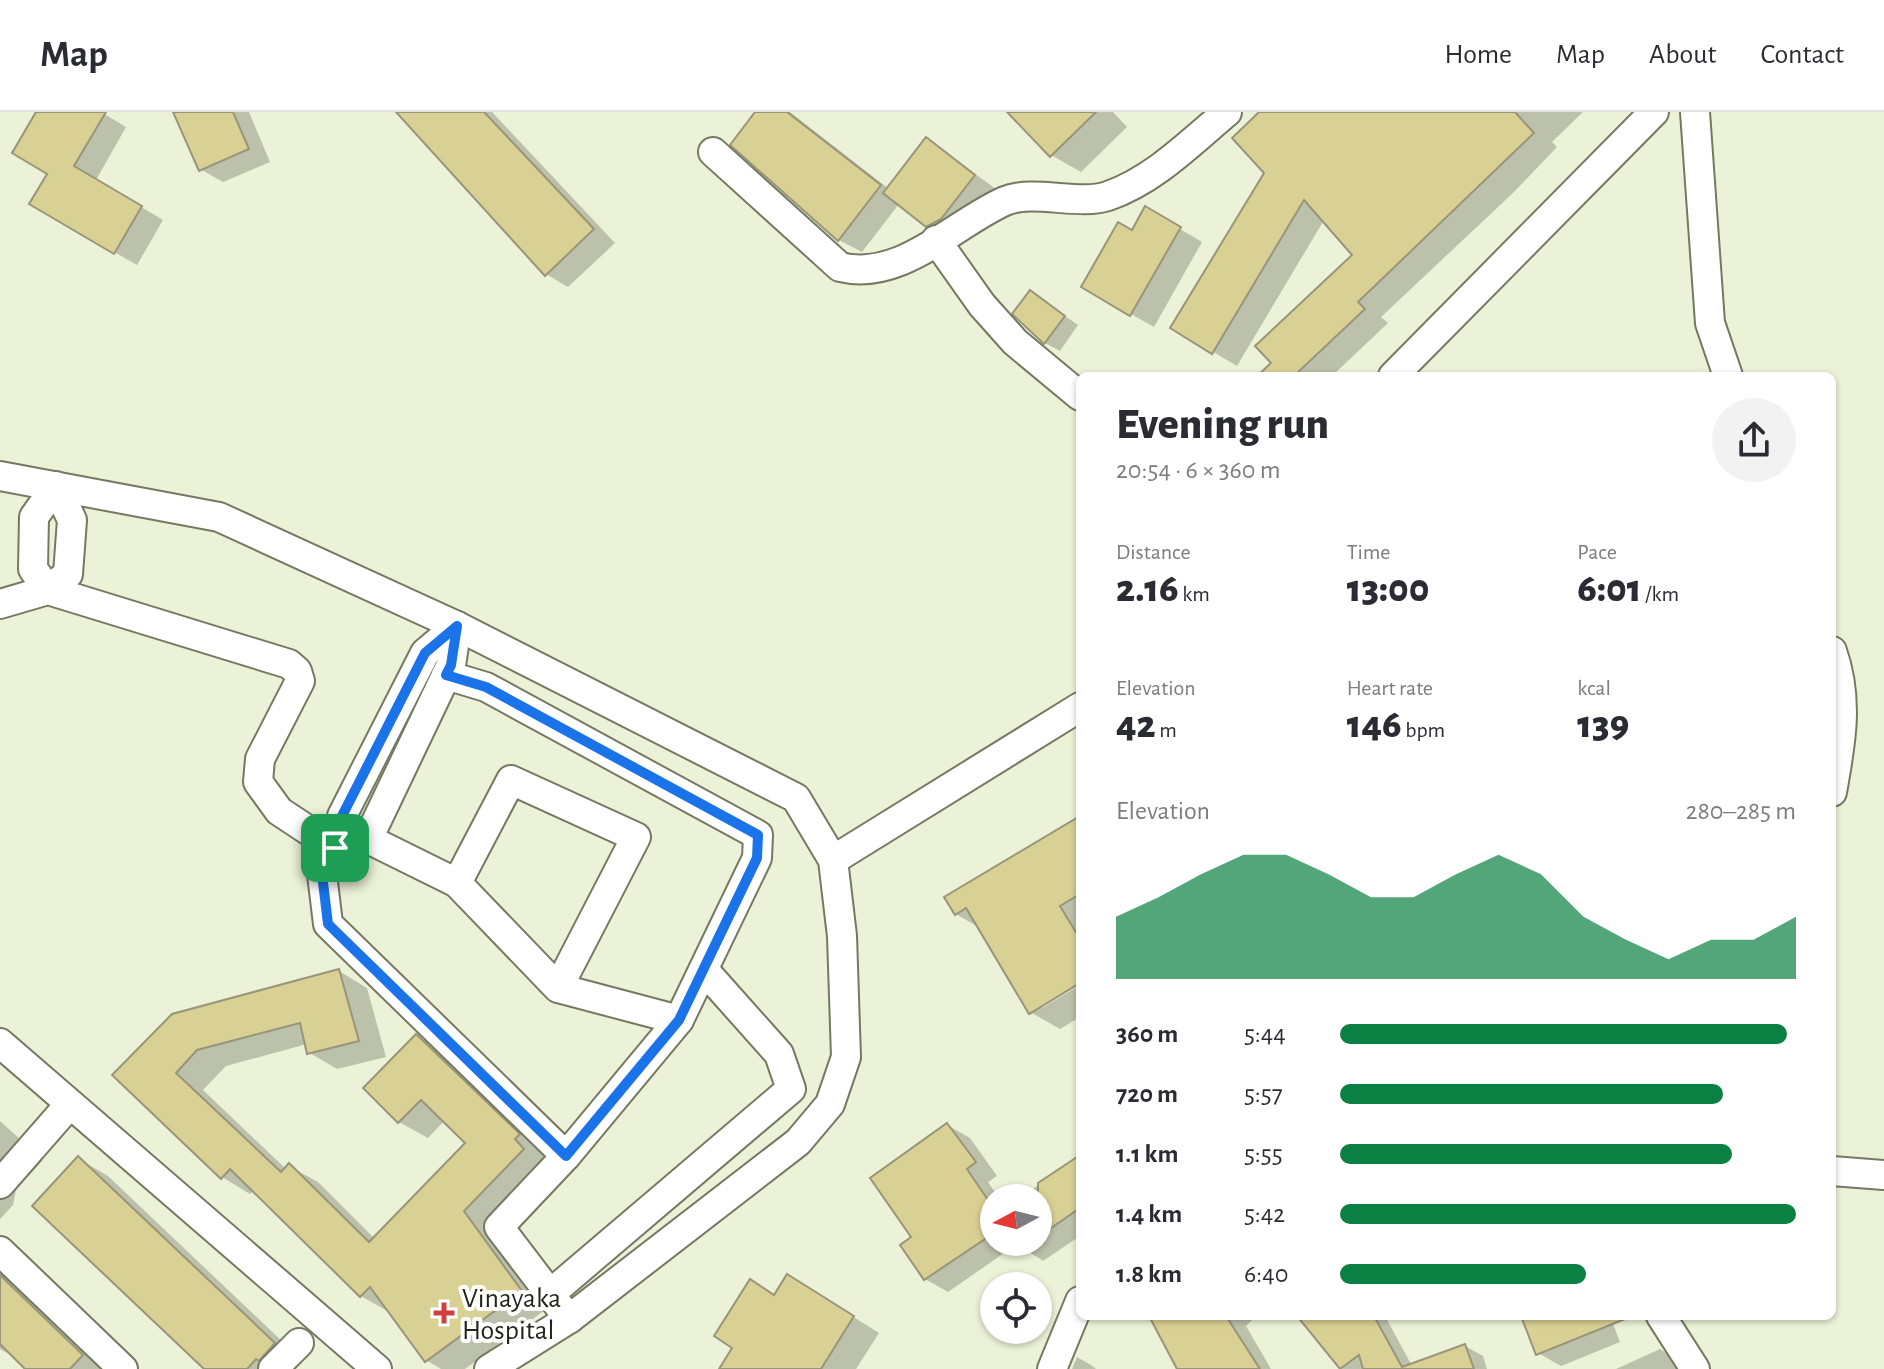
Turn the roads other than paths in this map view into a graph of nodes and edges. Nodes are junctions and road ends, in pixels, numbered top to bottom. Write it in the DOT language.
graph roads {
  1 [pos="1227,112"];
  2 [pos="1654,112"];
  3 [pos="1695,112"];
  4 [pos="713,152"];
  5 [pos="936,240"];
  6 [pos="1397,372"];
  7 [pos="1727,372"];
  8 [pos="1076,393"];
  9 [pos="0,476"];
  10 [pos="56,486"];
  11 [pos="48,590"];
  12 [pos="0,604"];
  13 [pos="457,626"];
  14 [pos="1836,663"];
  15 [pos="446,675"];
  16 [pos="1076,718"];
  17 [pos="1836,771"];
  18 [pos="368,839"];
  19 [pos="335,848"];
  20 [pos="833,860"];
  21 [pos="457,883"];
  22 [pos="705,971"];
  23 [pos="558,988"];
  24 [pos="679,1020"];
  25 [pos="0,1043"];
  26 [pos="70,1104"];
  27 [pos="566,1156"];
  28 [pos="1836,1171"];
  29 [pos="1884,1175"];
  30 [pos="0,1184"];
  31 [pos="0,1251"];
  32 [pos="550,1294"];
  33 [pos="1076,1311"];
  34 [pos="569,1319"];
  35 [pos="1664,1320"];
  36 [pos="299,1343"];
  37 [pos="123,1369"];
  38 [pos="273,1369"];
  39 [pos="377,1369"];
  40 [pos="489,1369"];
  41 [pos="1052,1369"];
  42 [pos="1695,1369"];
  1 -- 5 [label="street"];
  2 -- 6 [label="street"];
  3 -- 7 [label="street"];
  4 -- 5 [label="street"];
  5 -- 8 [label="street"];
  9 -- 10 [label="street"];
  10 -- 11 [label="street"];
  10 -- 11 [label="street"];
  10 -- 13 [label="street"];
  11 -- 12 [label="street"];
  11 -- 19 [label="street"];
  13 -- 15 [label="street"];
  13 -- 19 [label="street"];
  13 -- 20 [label="street"];
  14 -- 17 [label="street"];
  15 -- 18 [label="street"];
  15 -- 22 [label="street"];
  16 -- 20 [label="street"];
  18 -- 19 [label="street"];
  18 -- 21 [label="street"];
  19 -- 27 [label="street"];
  20 -- 34 [label="street"];
  21 -- 23 [label="street"];
  21 -- 23 [label="street"];
  22 -- 24 [label="street"];
  22 -- 32 [label="street"];
  23 -- 24 [label="street"];
  24 -- 27 [label="street"];
  25 -- 26 [label="street"];
  26 -- 30 [label="street"];
  26 -- 39 [label="street"];
  27 -- 32 [label="street"];
  28 -- 29 [label="street"];
  31 -- 37 [label="street"];
  32 -- 34 [label="street"];
  33 -- 41 [label="street"];
  34 -- 40 [label="street"];
  35 -- 42 [label="street"];
  36 -- 38 [label="street"];
}
